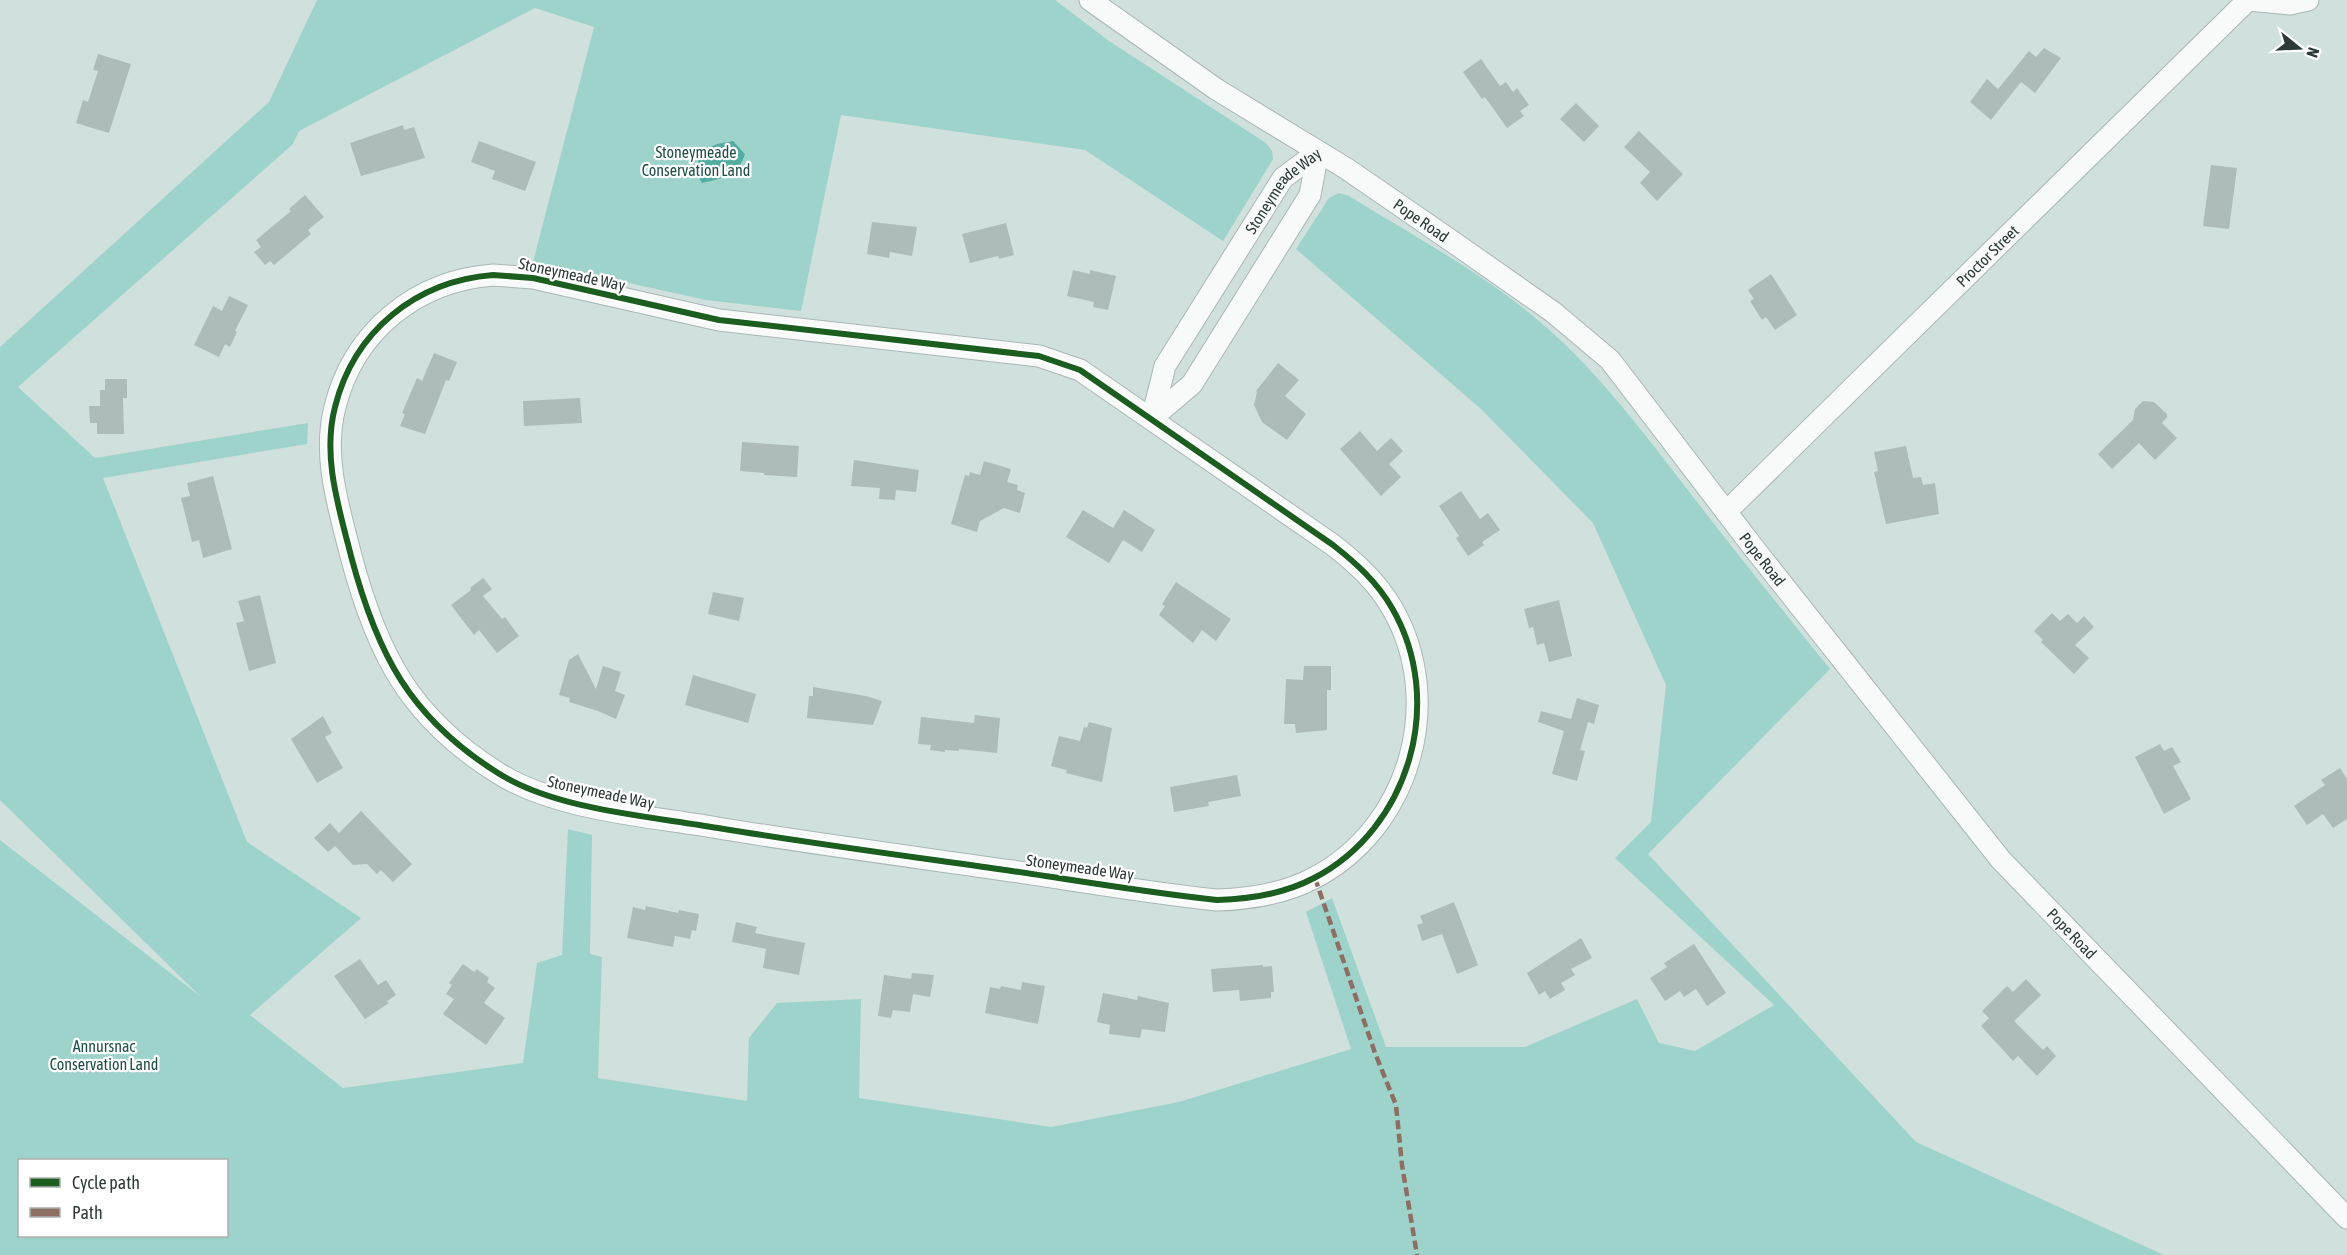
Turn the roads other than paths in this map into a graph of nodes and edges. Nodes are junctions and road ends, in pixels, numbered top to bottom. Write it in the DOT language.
graph roads {
  1 [pos="1090,0"];
  2 [pos="2248,0"];
  3 [pos="2308,0"];
  4 [pos="1318,152"];
  5 [pos="1152,418"];
  6 [pos="1726,512"];
  7 [pos="2347,1218"];
  1 -- 4 [label="street, Pope Road"];
  2 -- 3 [label="street, Proctor Street"];
  2 -- 6 [label="street, Proctor Street"];
  4 -- 5 [label="street, Stoneymeade Way"];
  4 -- 5 [label="street, Stoneymeade Way"];
  4 -- 6 [label="street, Pope Road"];
  5 -- 5 [label="street, Stoneymeade Way"];
  6 -- 7 [label="street, Pope Road"];
}
